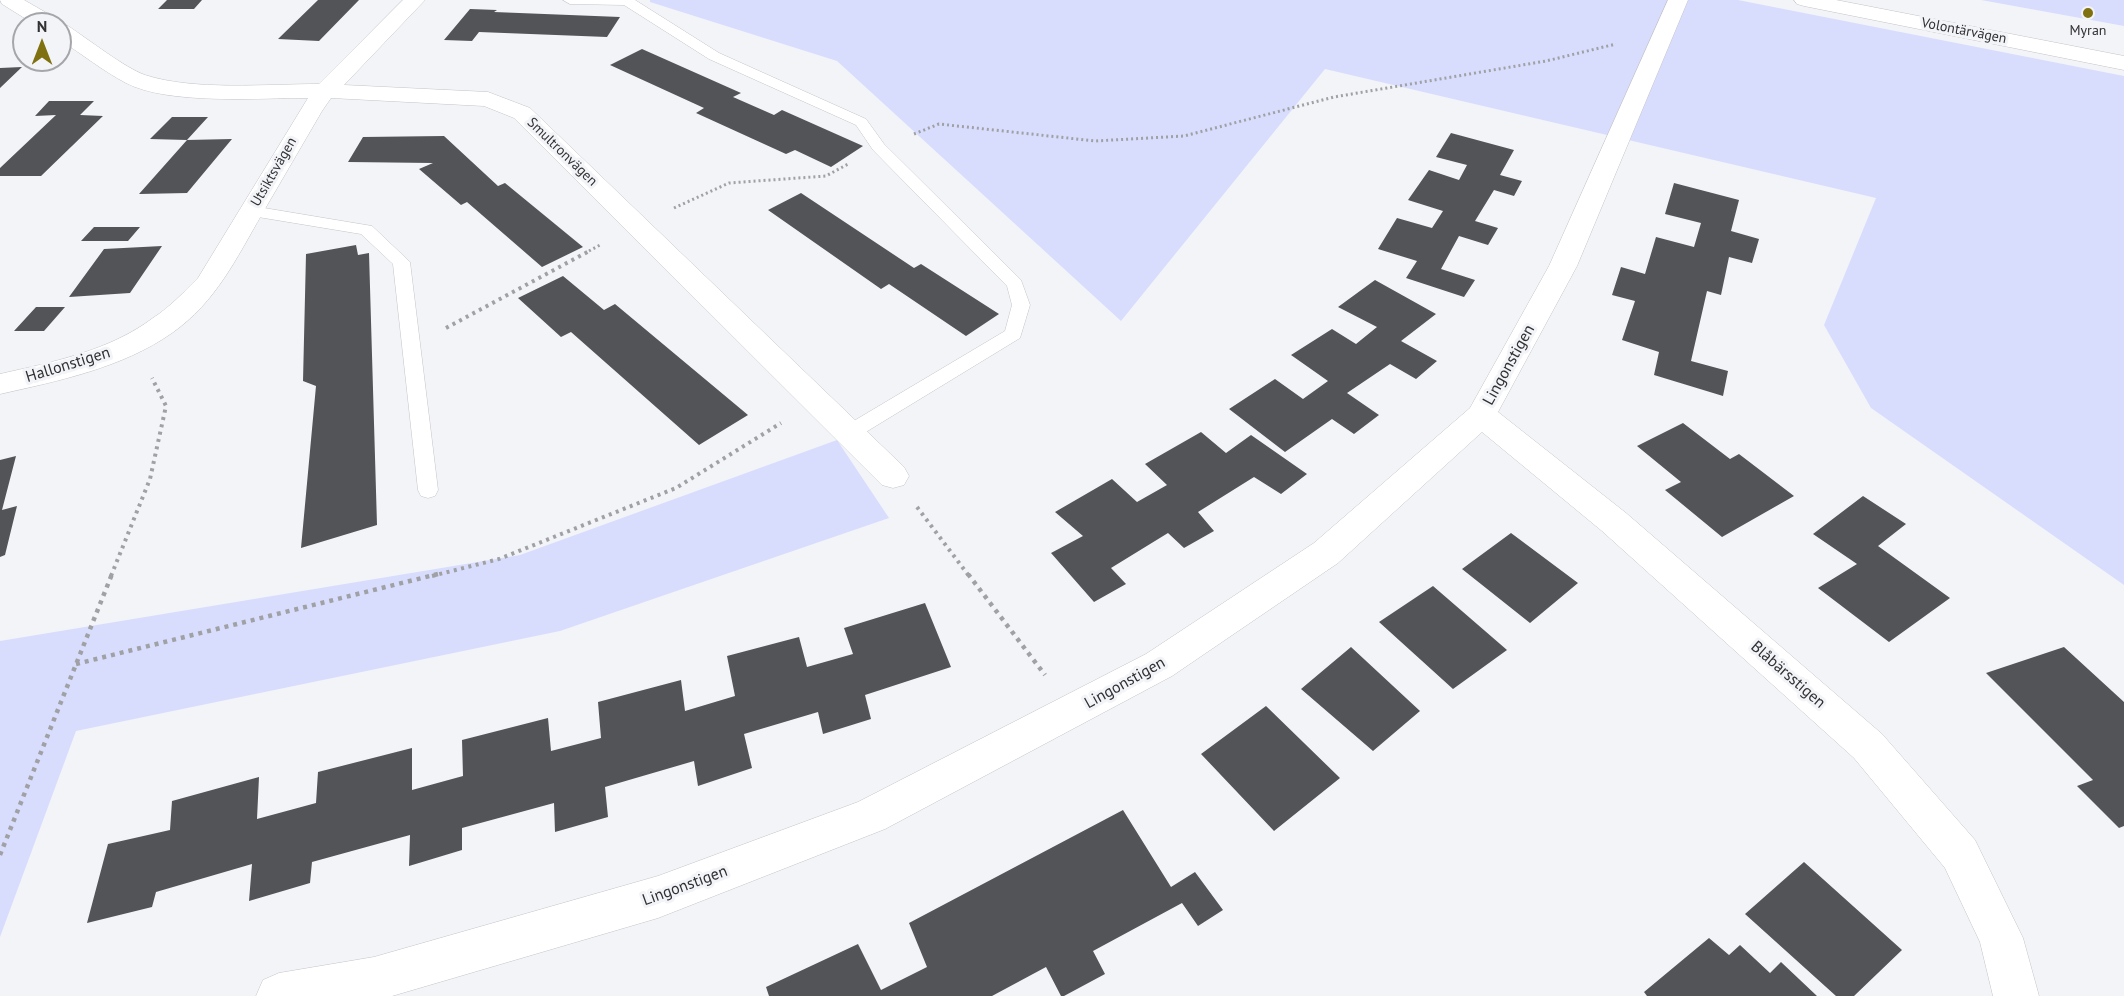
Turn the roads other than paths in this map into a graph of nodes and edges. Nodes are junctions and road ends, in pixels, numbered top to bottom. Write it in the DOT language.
graph roads {
  1 [pos="9,0"];
  2 [pos="415,0"];
  3 [pos="570,0"];
  4 [pos="1678,0"];
  5 [pos="1804,0"];
  6 [pos="29,12"];
  7 [pos="72,39"];
  8 [pos="2124,63"];
  9 [pos="325,91"];
  10 [pos="252,211"];
  11 [pos="134,342"];
  12 [pos="0,384"];
  13 [pos="1481,415"];
  14 [pos="849,433"];
  15 [pos="893,476"];
  16 [pos="428,490"];
  17 [pos="279,996"];
  18 [pos="2016,996"];
  1 -- 6 [label="street"];
  2 -- 9 [label="street, Utsiktsvägen"];
  3 -- 14 [label="lane"];
  4 -- 13 [label="street, Lingonstigen"];
  5 -- 8 [label="street, Volontärvägen"];
  7 -- 9 [label="street, Smultronvägen"];
  9 -- 10 [label="street, Utsiktsvägen"];
  9 -- 14 [label="street, Smultronvägen"];
  10 -- 11 [label="street, Utsiktsvägen"];
  10 -- 16 [label="lane"];
  11 -- 12 [label="street, Hallonstigen"];
  13 -- 17 [label="street, Lingonstigen"];
  13 -- 18 [label="street, Blåbärsstigen"];
  14 -- 15 [label="street, Smultronvägen"];
}
